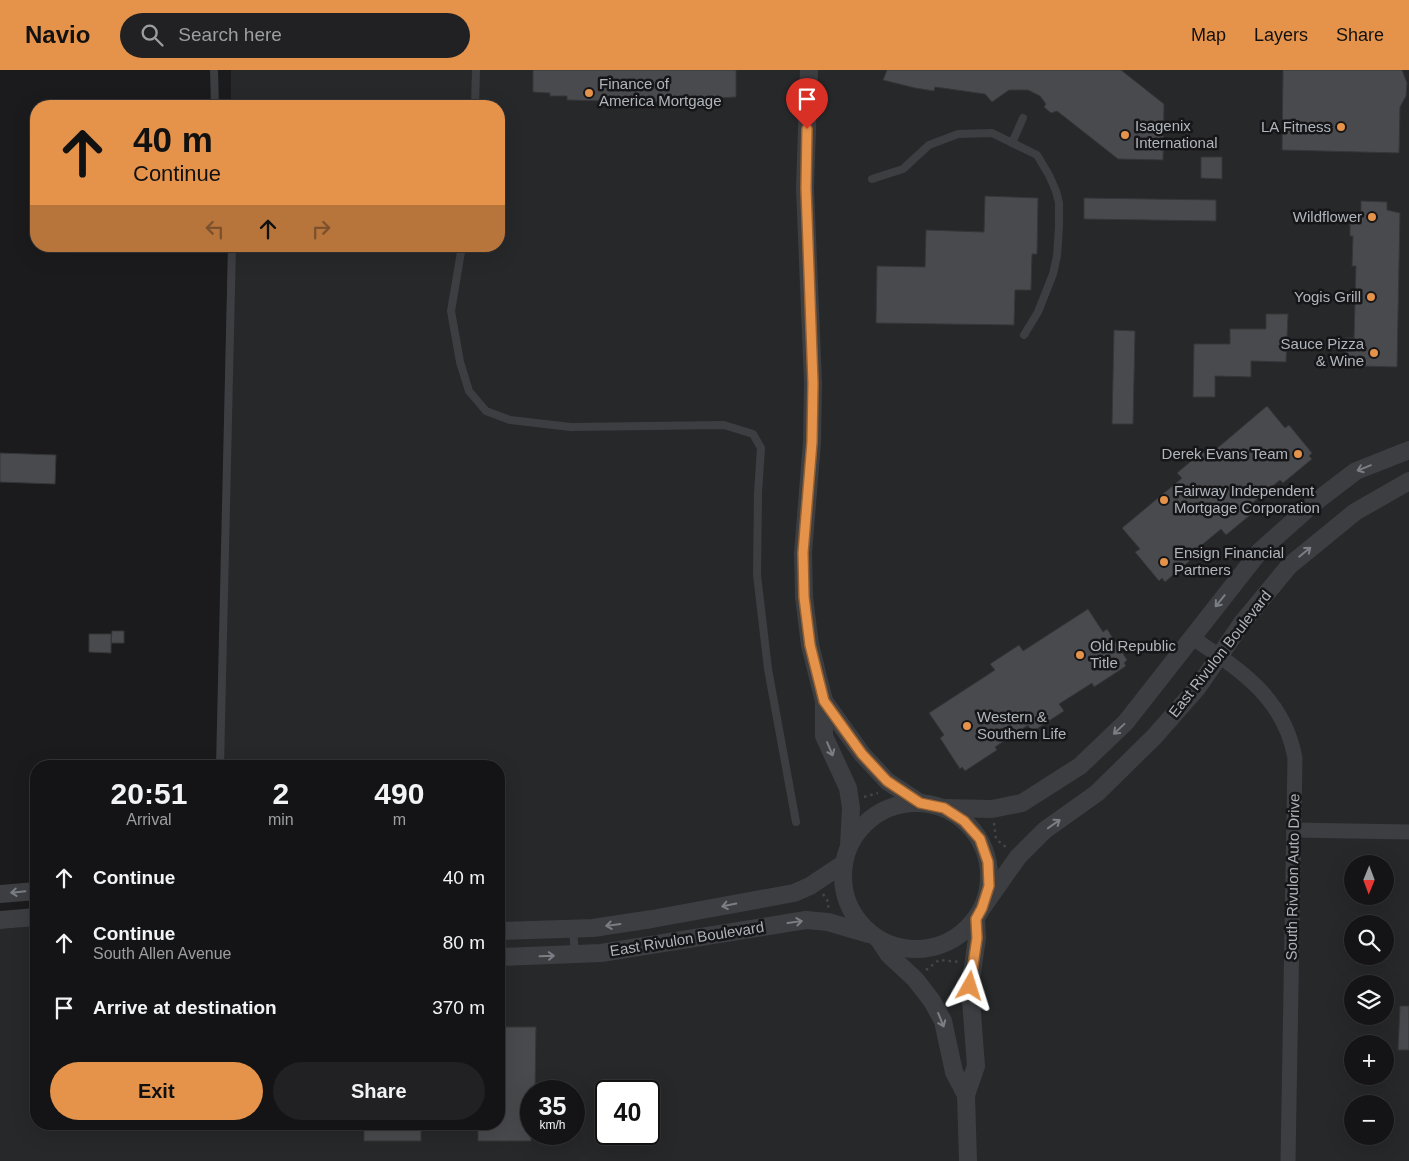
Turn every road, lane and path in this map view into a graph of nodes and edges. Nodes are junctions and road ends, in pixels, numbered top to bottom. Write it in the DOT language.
graph roads {
  1 [pos="214,70"];
  2 [pos="476,70"];
  3 [pos="809,70"];
  4 [pos="216,100"];
  5 [pos="475,100"];
  6 [pos="1023,118"];
  7 [pos="1012,143"];
  8 [pos="872,179"];
  9 [pos="232,252"];
  10 [pos="461,252"];
  11 [pos="1024,335"];
  12 [pos="1409,450"];
  13 [pos="1409,481"];
  14 [pos="1191,637"];
  15 [pos="1219,656"];
  16 [pos="824,701"];
  17 [pos="220,760"];
  18 [pos="880,790"];
  19 [pos="862,797"];
  20 [pos="920,803"];
  21 [pos="944,808"];
  22 [pos="994,819"];
  23 [pos="796,822"];
  24 [pos="1294,830"];
  25 [pos="1409,832"];
  26 [pos="849,845"];
  27 [pos="1010,850"];
  28 [pos="843,864"];
  29 [pos="30,892"];
  30 [pos="822,892"];
  31 [pos="0,894"];
  32 [pos="828,912"];
  33 [pos="979,914"];
  34 [pos="30,918"];
  35 [pos="0,920"];
  36 [pos="573,929"];
  37 [pos="505,931"];
  38 [pos="875,937"];
  39 [pos="575,955"];
  40 [pos="505,957"];
  41 [pos="960,962"];
  42 [pos="920,974"];
  43 [pos="966,1095"];
  44 [pos="968,1161"];
  45 [pos="1288,1161"];
  1 -- 4 [label="lane"];
  2 -- 5 [label="lane"];
  3 -- 16 [label="street"];
  6 -- 7 [label="lane"];
  7 -- 8 [label="lane"];
  7 -- 11 [label="lane"];
  9 -- 17 [label="lane"];
  10 -- 23 [label="lane"];
  12 -- 14 [label="street, one-way"];
  15 -- 13 [label="street, East Rivulon Boulevard, one-way"];
  14 -- 15 [label="street, South Rivulon Auto Drive"];
  14 -- 21 [label="street, one-way"];
  15 -- 24 [label="street, South Rivulon Auto Drive"];
  33 -- 15 [label="street, East Rivulon Boulevard, one-way"];
  16 -- 20 [label="street"];
  16 -- 26 [label="street, one-way"];
  18 -- 19 [label="path"];
  20 -- 21 [label="street"];
  20 -- 26 [label="street"];
  21 -- 33 [label="street"];
  22 -- 27 [label="path"];
  24 -- 25 [label="street"];
  24 -- 45 [label="street, South Rivulon Auto Drive"];
  26 -- 28 [label="street"];
  28 -- 36 [label="street, East Rivulon Boulevard, one-way"];
  28 -- 38 [label="street"];
  29 -- 31 [label="street, one-way"];
  30 -- 32 [label="path"];
  33 -- 38 [label="street"];
  33 -- 43 [label="street"];
  34 -- 35 [label="street"];
  36 -- 37 [label="street, East Rivulon Boulevard"];
  36 -- 39 [label="lane"];
  39 -- 38 [label="street, East Rivulon Boulevard, one-way"];
  38 -- 43 [label="street, one-way"];
  40 -- 39 [label="street, East Rivulon Boulevard, one-way"];
  41 -- 42 [label="path"];
  43 -- 44 [label="street"];
}
